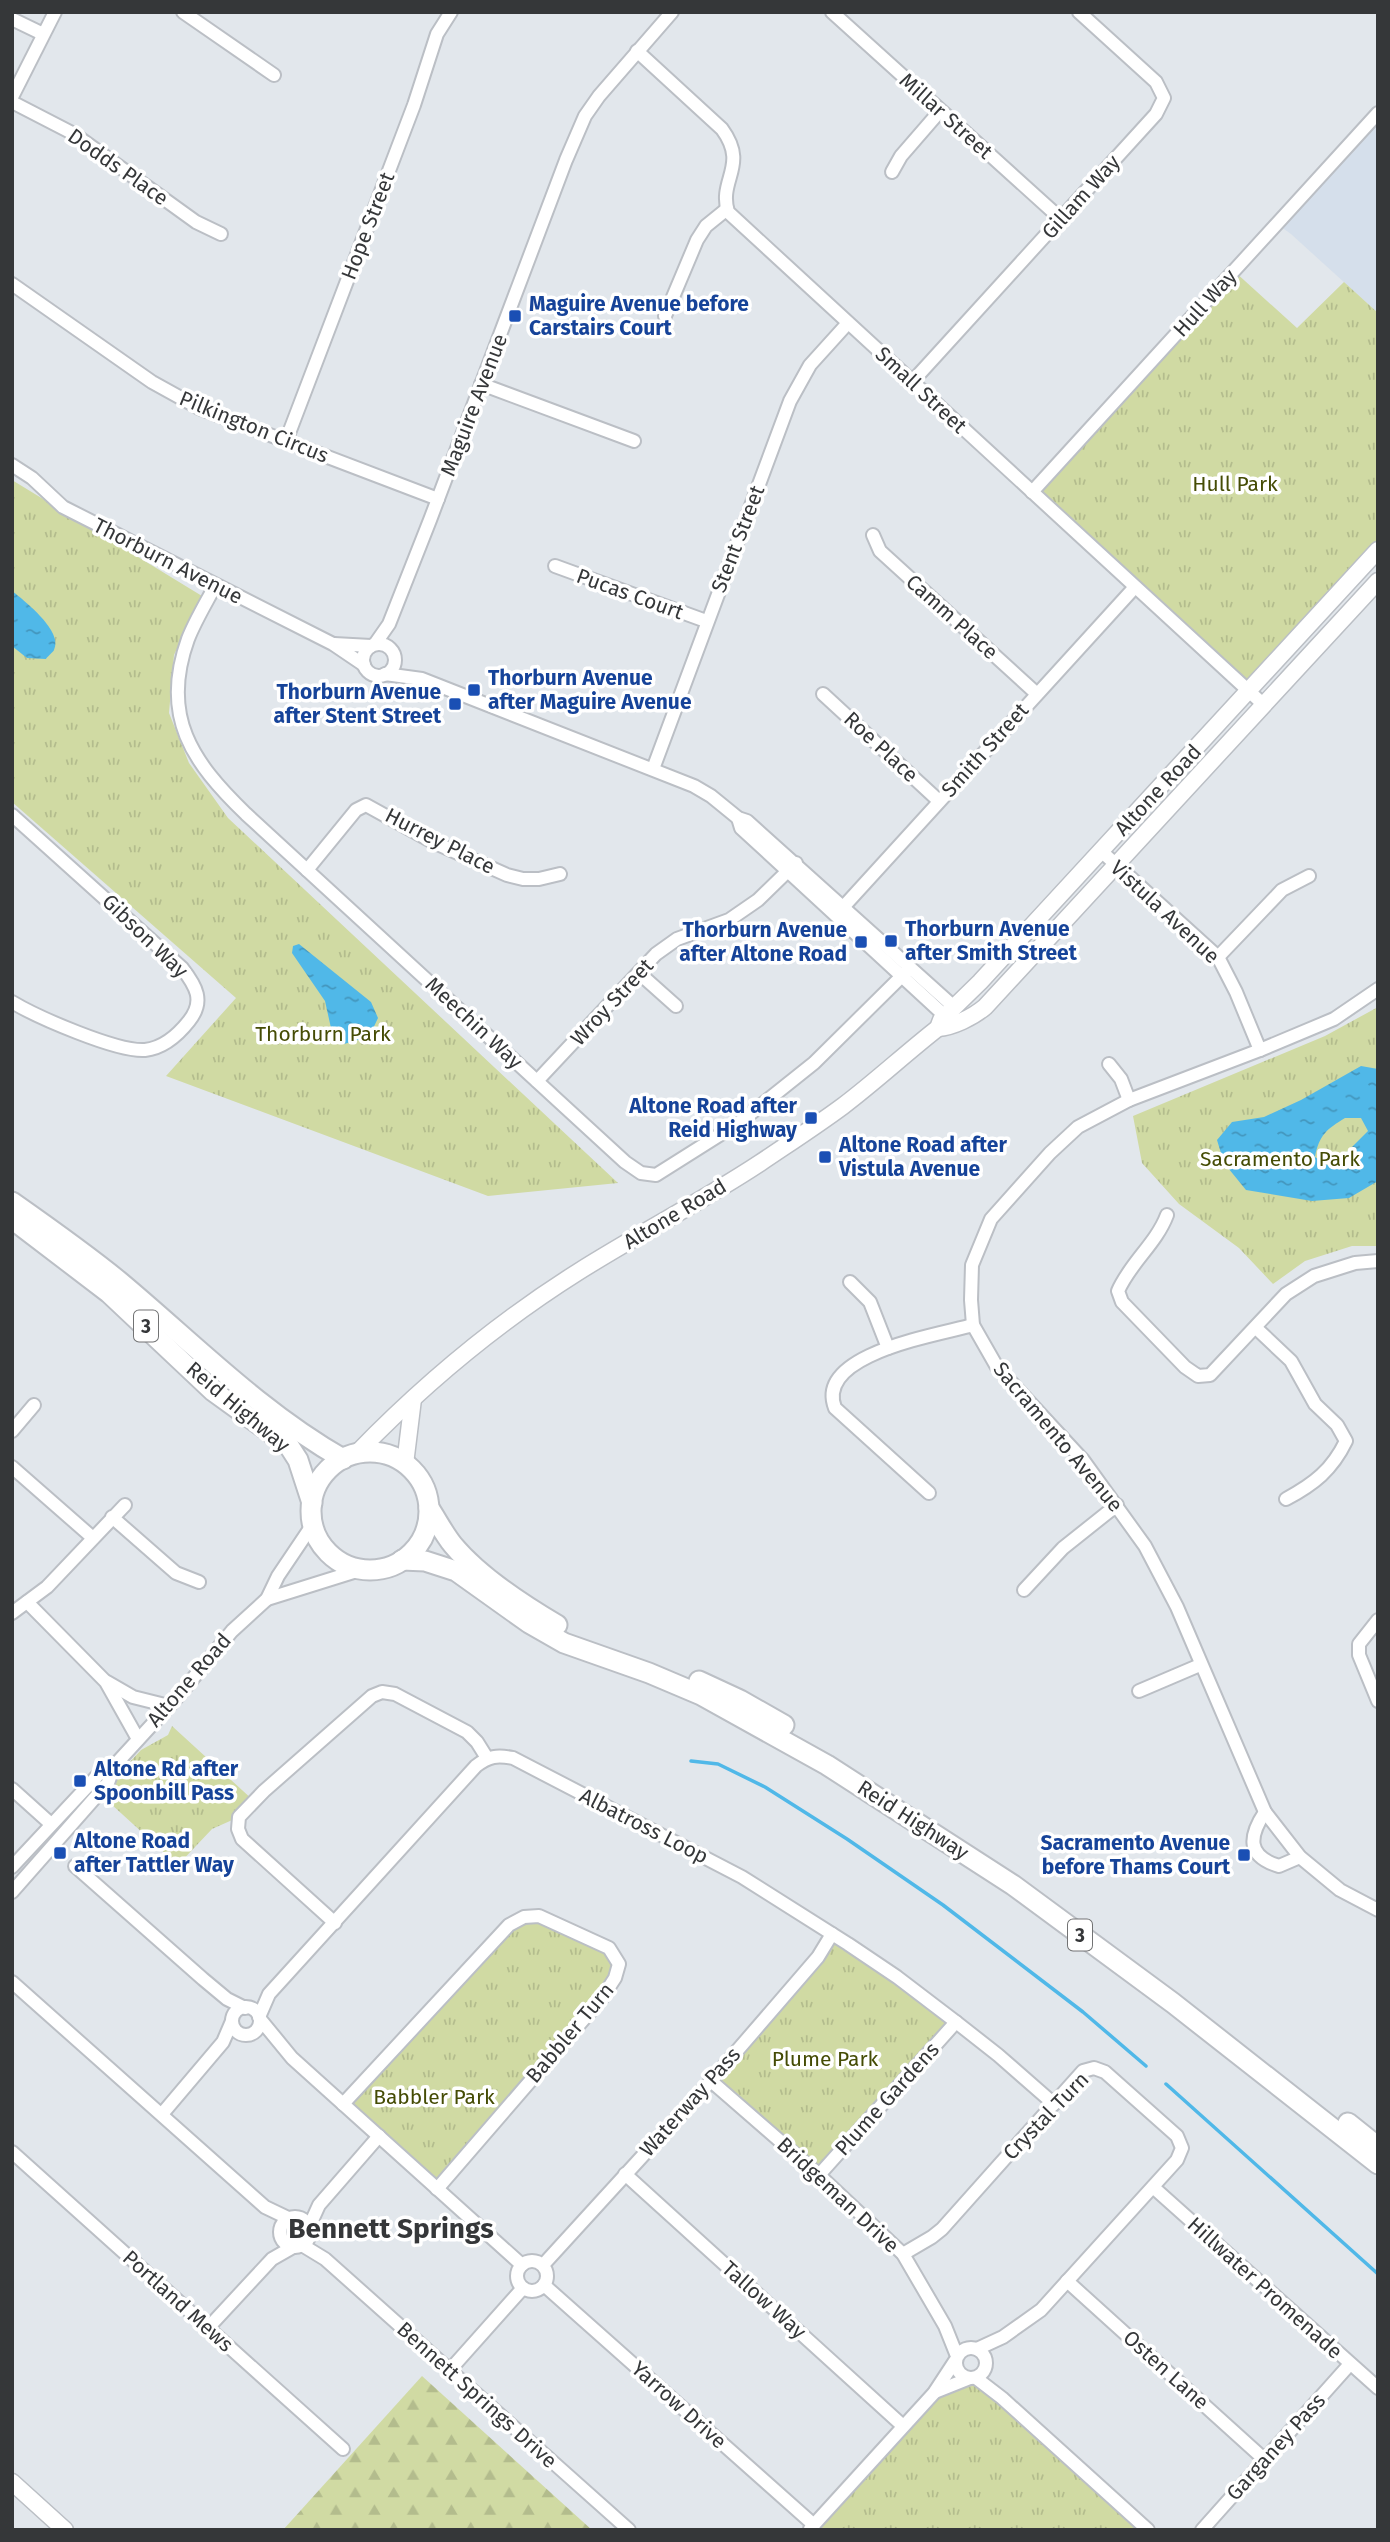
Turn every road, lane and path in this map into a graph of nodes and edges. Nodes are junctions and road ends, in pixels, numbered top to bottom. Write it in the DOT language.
graph roads {
  1 [pos="55,12"];
  2 [pos="183,12"];
  3 [pos="451,12"];
  4 [pos="672,12"];
  5 [pos="832,12"];
  6 [pos="1079,12"];
  7 [pos="12,19"];
  8 [pos="43,34"];
  9 [pos="637,51"];
  10 [pos="274,75"];
  11 [pos="12,100"];
  12 [pos="940,111"];
  13 [pos="1378,113"];
  14 [pos="892,172"];
  15 [pos="727,209"];
  16 [pos="1061,219"];
  17 [pos="221,234"];
  18 [pos="12,284"];
  19 [pos="665,316"];
  20 [pos="848,323"];
  21 [pos="912,382"];
  22 [pos="481,384"];
  23 [pos="286,441"];
  24 [pos="634,441"];
  25 [pos="12,464"];
  26 [pos="1032,492"];
  27 [pos="438,499"];
  28 [pos="873,536"];
  29 [pos="1378,550"];
  30 [pos="555,566"];
  31 [pos="1378,581"];
  32 [pos="215,586"];
  33 [pos="1135,587"];
  34 [pos="706,621"];
  35 [pos="389,624"];
  36 [pos="334,644"];
  37 [pos="373,645"];
  38 [pos="392,653"];
  39 [pos="364,665"];
  40 [pos="385,674"];
  41 [pos="422,679"];
  42 [pos="1249,691"];
  43 [pos="823,694"];
  44 [pos="1037,694"];
  45 [pos="1264,705"];
  46 [pos="653,769"];
  47 [pos="939,801"];
  48 [pos="12,815"];
  49 [pos="1101,851"];
  50 [pos="1117,866"];
  51 [pos="792,867"];
  52 [pos="307,870"];
  53 [pos="560,874"];
  54 [pos="1309,876"];
  55 [pos="839,911"];
  56 [pos="1218,957"];
  57 [pos="906,972"];
  58 [pos="639,973"];
  59 [pos="1378,989"];
  60 [pos="12,1002"];
  61 [pos="676,1006"];
  62 [pos="945,1017"];
  63 [pos="1260,1050"];
  64 [pos="1109,1064"];
  65 [pos="537,1081"];
  66 [pos="1129,1100"];
  67 [pos="12,1202"];
  68 [pos="1167,1215"];
  69 [pos="12,1219"];
  70 [pos="1378,1261"];
  71 [pos="850,1282"];
  72 [pos="973,1325"];
  73 [pos="1256,1328"];
  74 [pos="888,1348"];
  75 [pos="413,1399"];
  76 [pos="34,1405"];
  77 [pos="12,1431"];
  78 [pos="350,1456"];
  79 [pos="405,1464"];
  80 [pos="12,1468"];
  81 [pos="929,1493"];
  82 [pos="1286,1499"];
  83 [pos="312,1503"];
  84 [pos="125,1505"];
  85 [pos="1117,1505"];
  86 [pos="429,1508"];
  87 [pos="112,1517"];
  88 [pos="313,1524"];
  89 [pos="93,1538"];
  90 [pos="402,1560"];
  91 [pos="363,1569"];
  92 [pos="199,1582"];
  93 [pos="1024,1590"];
  94 [pos="267,1599"];
  95 [pos="27,1602"];
  96 [pos="12,1613"];
  97 [pos="1378,1620"];
  98 [pos="1200,1665"];
  99 [pos="106,1682"];
  100 [pos="1139,1691"];
  101 [pos="1378,1701"];
  102 [pos="169,1706"];
  103 [pos="138,1740"];
  104 [pos="487,1758"];
  105 [pos="114,1766"];
  106 [pos="12,1789"];
  107 [pos="1265,1812"];
  108 [pos="51,1824"];
  109 [pos="1300,1857"];
  110 [pos="75,1866"];
  111 [pos="12,1867"];
  112 [pos="12,1892"];
  113 [pos="1378,1910"];
  114 [pos="335,1923"];
  115 [pos="832,1934"];
  116 [pos="202,1979"];
  117 [pos="12,1982"];
  118 [pos="269,1994"];
  119 [pos="246,2008"];
  120 [pos="260,2018"];
  121 [pos="232,2020"];
  122 [pos="956,2022"];
  123 [pos="249,2034"];
  124 [pos="292,2058"];
  125 [pos="194,2077"];
  126 [pos="711,2081"];
  127 [pos="343,2104"];
  128 [pos="1054,2104"];
  129 [pos="162,2114"];
  130 [pos="379,2136"];
  131 [pos="1378,2147"];
  132 [pos="12,2152"];
  133 [pos="1378,2164"];
  134 [pos="625,2174"];
  135 [pos="818,2175"];
  136 [pos="1153,2187"];
  137 [pos="438,2189"];
  138 [pos="319,2205"];
  139 [pos="265,2207"];
  140 [pos="293,2218"];
  141 [pos="280,2235"];
  142 [pos="303,2239"];
  143 [pos="903,2254"];
  144 [pos="272,2259"];
  145 [pos="522,2265"];
  146 [pos="543,2265"];
  147 [pos="1067,2281"];
  148 [pos="544,2285"];
  149 [pos="523,2288"];
  150 [pos="945,2326"];
  151 [pos="208,2328"];
  152 [pos="980,2355"];
  153 [pos="956,2358"];
  154 [pos="1350,2364"];
  155 [pos="449,2371"];
  156 [pos="973,2378"];
  157 [pos="1378,2388"];
  158 [pos="934,2393"];
  159 [pos="1002,2398"];
  160 [pos="902,2426"];
  161 [pos="343,2449"];
  162 [pos="1265,2460"];
  163 [pos="12,2482"];
  164 [pos="812,2528"];
  165 [pos="65,2530"];
  166 [pos="629,2530"];
  167 [pos="1148,2530"];
  168 [pos="1202,2530"];
  1 -- 8 [label="street"];
  2 -- 10 [label="street"];
  3 -- 23 [label="street, Hope Street"];
  4 -- 9 [label="street, Maguire Avenue"];
  5 -- 12 [label="street, Millar Street"];
  6 -- 16 [label="street, Gillam Way"];
  7 -- 8 [label="street"];
  8 -- 11 [label="street"];
  9 -- 15 [label="street"];
  9 -- 22 [label="street, Maguire Avenue"];
  11 -- 17 [label="street, Dodds Place"];
  12 -- 14 [label="street"];
  12 -- 16 [label="street, Millar Street"];
  13 -- 26 [label="street, Hull Way"];
  15 -- 19 [label="street"];
  15 -- 20 [label="street, Small Street"];
  16 -- 21 [label="street, Gillam Way"];
  18 -- 23 [label="street, Pilkington Circus"];
  20 -- 21 [label="street, Small Street"];
  20 -- 34 [label="street, Stent Street"];
  21 -- 26 [label="street, Small Street"];
  22 -- 24 [label="street"];
  22 -- 27 [label="street, Maguire Avenue"];
  23 -- 27 [label="street, Pilkington Circus"];
  25 -- 32 [label="street, Thorburn Avenue"];
  26 -- 33 [label="street, Small Street"];
  27 -- 35 [label="street, Maguire Avenue"];
  28 -- 44 [label="street, Camm Place"];
  29 -- 42 [label="main road, Altone Road"];
  30 -- 34 [label="street, Pucas Court"];
  31 -- 45 [label="main road, Altone Road"];
  32 -- 36 [label="street, Thorburn Avenue"];
  32 -- 52 [label="street, Meechin Way"];
  33 -- 42 [label="street, Small Street"];
  33 -- 44 [label="street, Smith Street"];
  34 -- 46 [label="street, Stent Street"];
  35 -- 37 [label="street, Maguire Avenue"];
  35 -- 38 [label="street, Maguire Avenue"];
  36 -- 37 [label="street, Thorburn Avenue"];
  36 -- 39 [label="street, Thorburn Avenue"];
  37 -- 38 [label="street"];
  37 -- 39 [label="street"];
  38 -- 40 [label="street"];
  38 -- 41 [label="street"];
  39 -- 40 [label="street"];
  40 -- 41 [label="street"];
  41 -- 46 [label="street"];
  42 -- 45 [label="street, Small Street"];
  42 -- 49 [label="main road, Altone Road"];
  43 -- 47 [label="street, Roe Place"];
  44 -- 47 [label="street, Smith Street"];
  45 -- 50 [label="main road, Altone Road"];
  46 -- 51 [label="street"];
  47 -- 55 [label="street, Smith Street"];
  48 -- 60 [label="street, Gibson Way"];
  49 -- 50 [label="street, Vistula Avenue"];
  49 -- 62 [label="main road, Altone Road"];
  50 -- 56 [label="street, Vistula Avenue"];
  50 -- 62 [label="main road, Altone Road"];
  51 -- 55 [label="street"];
  51 -- 58 [label="street, Wroy Street"];
  52 -- 53 [label="street, Hurrey Place"];
  52 -- 65 [label="street, Meechin Way"];
  54 -- 56 [label="street"];
  55 -- 57 [label="street"];
  56 -- 63 [label="street, Vistula Avenue"];
  57 -- 62 [label="street"];
  57 -- 65 [label="street, Meechin Way"];
  58 -- 61 [label="street"];
  58 -- 65 [label="street, Wroy Street"];
  59 -- 63 [label="street, Sacramento Avenue"];
  62 -- 75 [label="main road, Altone Road"];
  63 -- 66 [label="street, Sacramento Avenue"];
  64 -- 66 [label="street"];
  66 -- 72 [label="street, Sacramento Avenue"];
  67 -- 78 [label="highway, Reid Highway / 3"];
  68 -- 73 [label="street"];
  69 -- 83 [label="highway, Reid Highway / 3"];
  70 -- 73 [label="street"];
  71 -- 74 [label="street"];
  72 -- 74 [label="street"];
  72 -- 85 [label="street, Sacramento Avenue"];
  73 -- 82 [label="street"];
  74 -- 81 [label="street"];
  75 -- 78 [label="main road, Altone Road"];
  75 -- 79 [label="main road"];
  76 -- 77 [label="street"];
  78 -- 79 [label="highway"];
  78 -- 83 [label="highway"];
  79 -- 86 [label="highway"];
  80 -- 89 [label="street"];
  83 -- 88 [label="highway"];
  84 -- 87 [label="street"];
  85 -- 93 [label="street"];
  85 -- 98 [label="street, Sacramento Avenue"];
  86 -- 90 [label="highway"];
  86 -- 131 [label="highway, Reid Highway / 3"];
  87 -- 89 [label="street"];
  87 -- 92 [label="street"];
  88 -- 91 [label="highway"];
  88 -- 94 [label="street, Altone Road"];
  89 -- 95 [label="street"];
  90 -- 91 [label="highway"];
  90 -- 133 [label="highway, Reid Highway / 3"];
  91 -- 94 [label="street, Altone Road"];
  94 -- 102 [label="street, Altone Road"];
  95 -- 96 [label="street"];
  95 -- 99 [label="street"];
  97 -- 101 [label="street"];
  98 -- 100 [label="street"];
  98 -- 107 [label="street, Sacramento Avenue"];
  99 -- 102 [label="street"];
  99 -- 103 [label="street"];
  102 -- 103 [label="street, Altone Road"];
  103 -- 105 [label="street, Altone Road"];
  104 -- 114 [label="street"];
  104 -- 114 [label="street"];
  104 -- 115 [label="street, Albatross Loop"];
  105 -- 108 [label="street, Altone Road"];
  105 -- 112 [label="street, Altone Road"];
  106 -- 108 [label="street"];
  107 -- 109 [label="street, Sacramento Avenue"];
  107 -- 109 [label="street"];
  108 -- 111 [label="street, Altone Road"];
  109 -- 113 [label="street, Sacramento Avenue"];
  110 -- 116 [label="street"];
  114 -- 118 [label="street"];
  115 -- 122 [label="street, Albatross Loop"];
  115 -- 126 [label="street, Waterway Pass"];
  116 -- 119 [label="street"];
  116 -- 121 [label="street"];
  117 -- 129 [label="street"];
  118 -- 119 [label="street"];
  118 -- 120 [label="street"];
  119 -- 120 [label="street"];
  119 -- 121 [label="street"];
  120 -- 123 [label="street"];
  120 -- 124 [label="street"];
  121 -- 123 [label="street"];
  121 -- 125 [label="street"];
  122 -- 128 [label="street, Albatross Loop"];
  122 -- 135 [label="street, Plume Gardens"];
  123 -- 124 [label="street"];
  123 -- 125 [label="street"];
  124 -- 127 [label="street"];
  125 -- 129 [label="street"];
  126 -- 134 [label="street, Waterway Pass"];
  126 -- 135 [label="street, Bridgeman Drive"];
  127 -- 130 [label="street"];
  127 -- 137 [label="street, Babbler Turn"];
  128 -- 136 [label="street, Crystal Turn"];
  128 -- 143 [label="street, Crystal Turn"];
  129 -- 139 [label="street"];
  130 -- 137 [label="street"];
  130 -- 138 [label="street"];
  132 -- 151 [label="street, Portland Mews"];
  134 -- 146 [label="street, Waterway Pass"];
  134 -- 160 [label="street, Tallow Way"];
  135 -- 143 [label="street, Bridgeman Drive"];
  136 -- 147 [label="street, Crystal Turn"];
  136 -- 154 [label="street, Hillwater Promenade"];
  137 -- 145 [label="street"];
  138 -- 140 [label="street"];
  138 -- 142 [label="street"];
  139 -- 140 [label="street"];
  139 -- 141 [label="street"];
  140 -- 141 [label="street"];
  140 -- 142 [label="street"];
  141 -- 142 [label="street"];
  141 -- 144 [label="street"];
  142 -- 144 [label="street"];
  142 -- 155 [label="street, Bennett Springs Drive"];
  143 -- 150 [label="street, Bridgeman Drive"];
  144 -- 151 [label="street"];
  145 -- 146 [label="street"];
  145 -- 149 [label="street"];
  146 -- 148 [label="street"];
  147 -- 152 [label="street, Crystal Turn"];
  147 -- 162 [label="street, Osten Lane"];
  148 -- 149 [label="street"];
  148 -- 164 [label="street, Yarrow Drive"];
  149 -- 155 [label="street"];
  150 -- 152 [label="street"];
  150 -- 153 [label="street"];
  151 -- 161 [label="street, Portland Mews"];
  152 -- 153 [label="street"];
  152 -- 156 [label="street"];
  152 -- 159 [label="street"];
  153 -- 156 [label="street"];
  153 -- 158 [label="street"];
  154 -- 157 [label="street, Hillwater Promenade"];
  154 -- 162 [label="street, Garganey Pass"];
  155 -- 166 [label="street, Bennett Springs Drive"];
  156 -- 158 [label="street"];
  156 -- 159 [label="street"];
  158 -- 160 [label="street"];
  159 -- 167 [label="street"];
  160 -- 164 [label="street"];
  162 -- 168 [label="street, Garganey Pass"];
  163 -- 165 [label="main road"];
}
